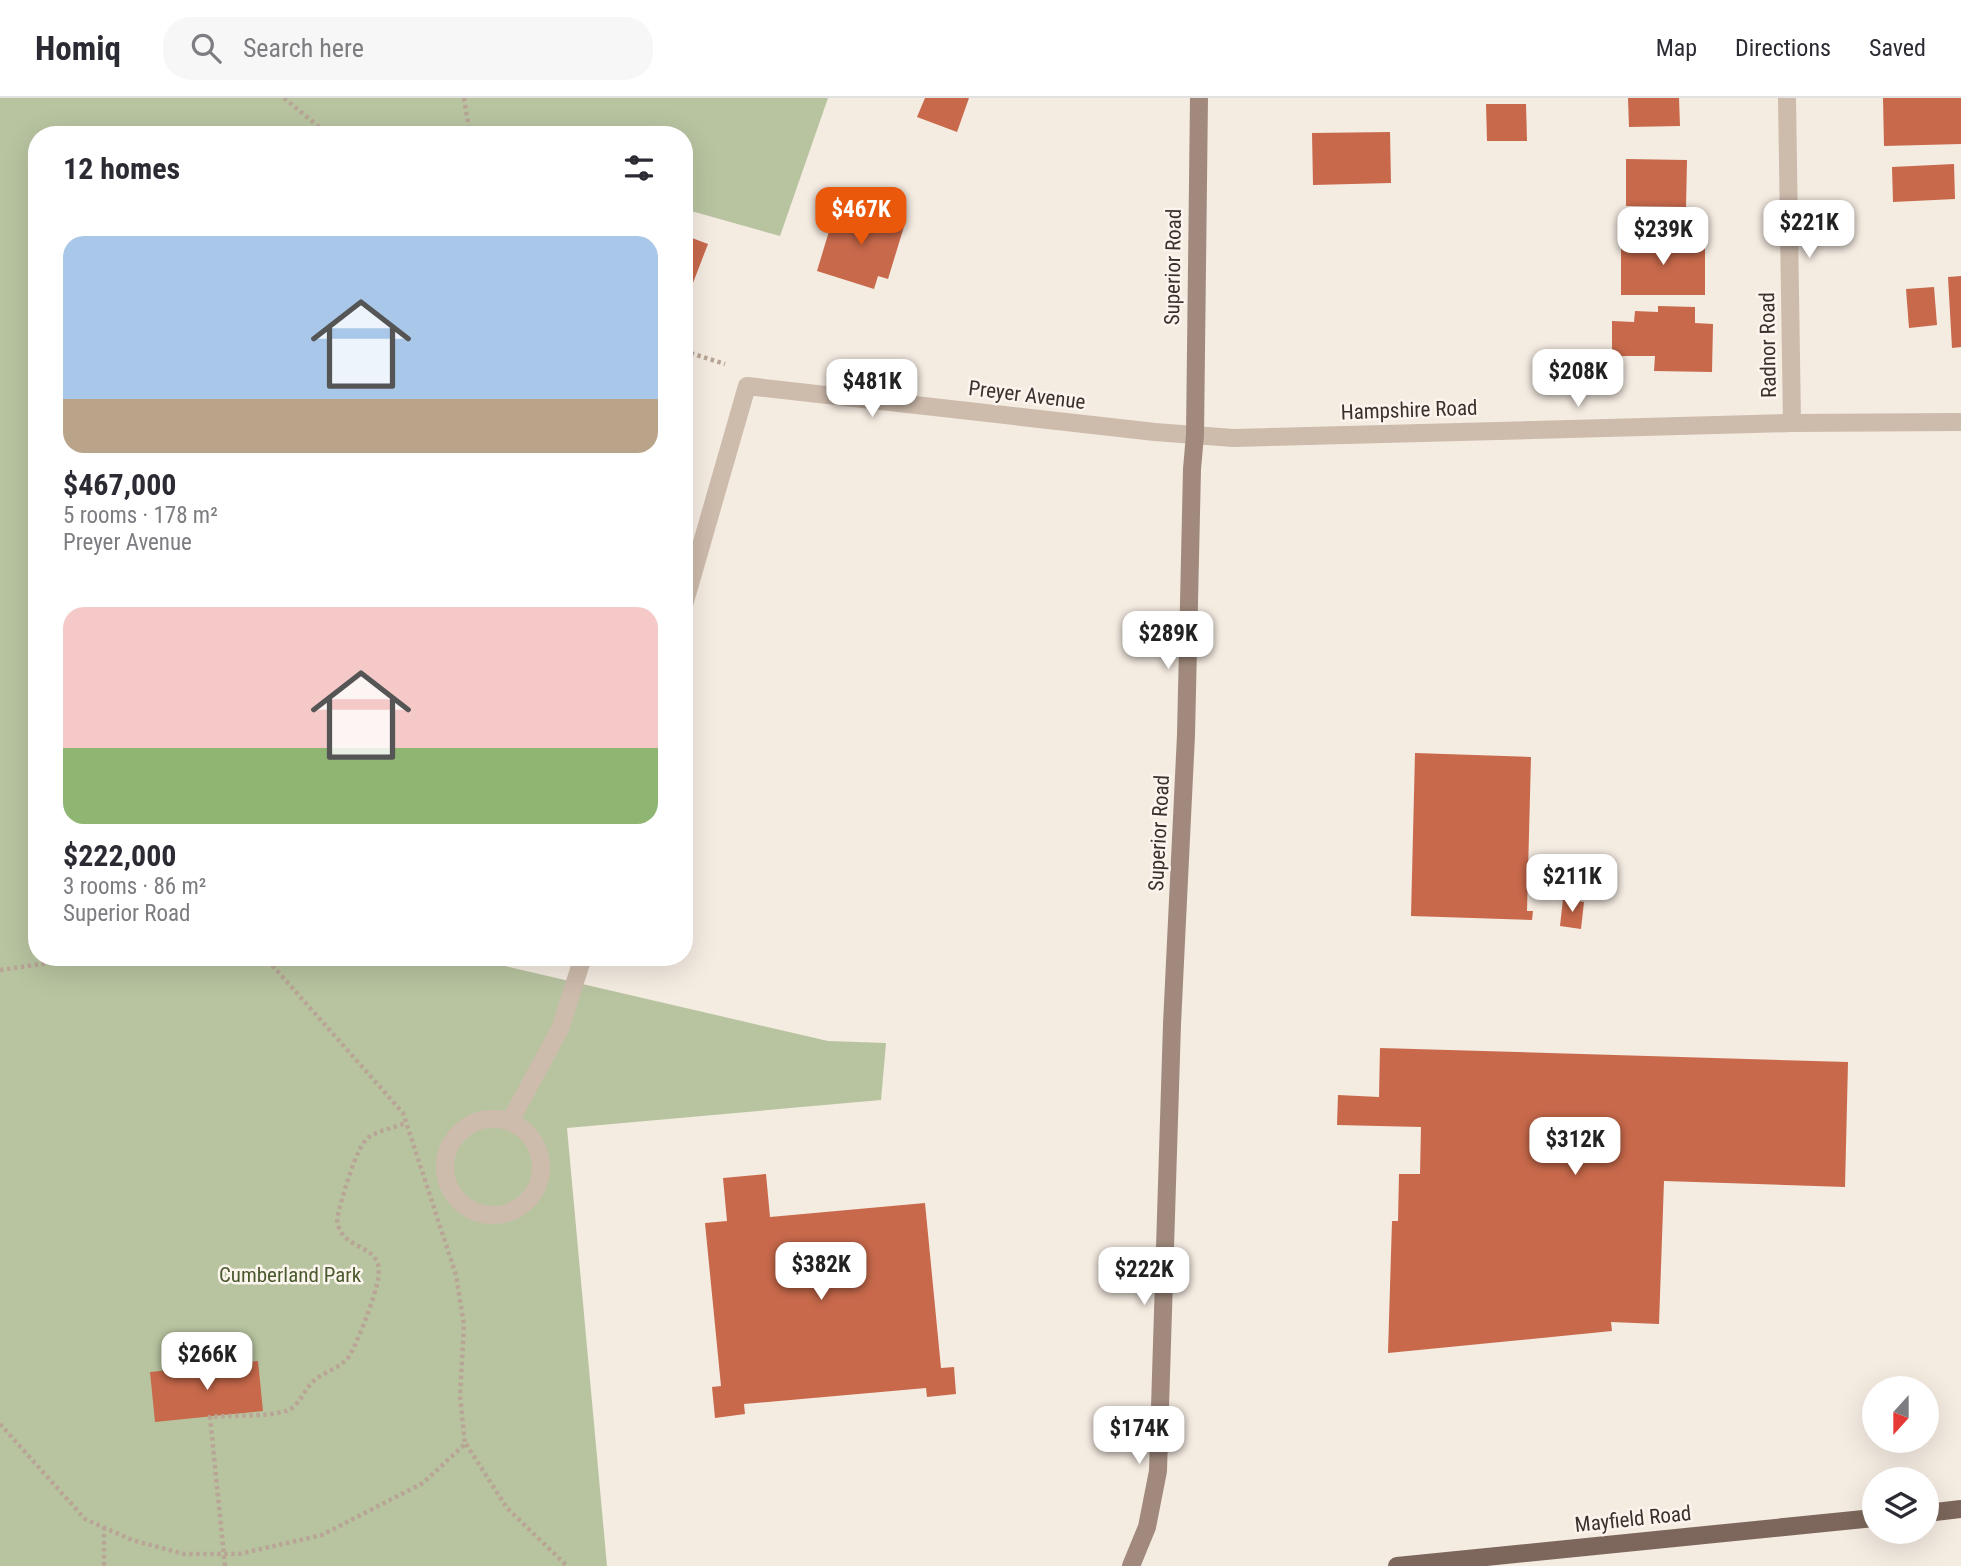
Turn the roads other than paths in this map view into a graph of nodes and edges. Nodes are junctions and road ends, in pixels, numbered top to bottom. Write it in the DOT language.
graph roads {
  1 [pos="1199,98"];
  2 [pos="1787,98"];
  3 [pos="1961,422"];
  4 [pos="1792,423"];
  5 [pos="1195,435"];
  6 [pos="693,574"];
  7 [pos="580,966"];
  8 [pos="510,1121"];
  9 [pos="1961,1509"];
  10 [pos="1939,1512"];
  11 [pos="1862,1519"];
  12 [pos="1131,1566"];
  13 [pos="1397,1566"];
  1 -- 5 [label="street, Superior Road"];
  2 -- 4 [label="street, Radnor Road"];
  3 -- 4 [label="street, Hampshire Road"];
  4 -- 5 [label="street, Hampshire Road"];
  5 -- 6 [label="street, Preyer Avenue"];
  5 -- 12 [label="street, Superior Road"];
  7 -- 8 [label="street"];
  8 -- 8 [label="street"];
  9 -- 10 [label="main road"];
  11 -- 13 [label="main road, Mayfield Road"];
}
